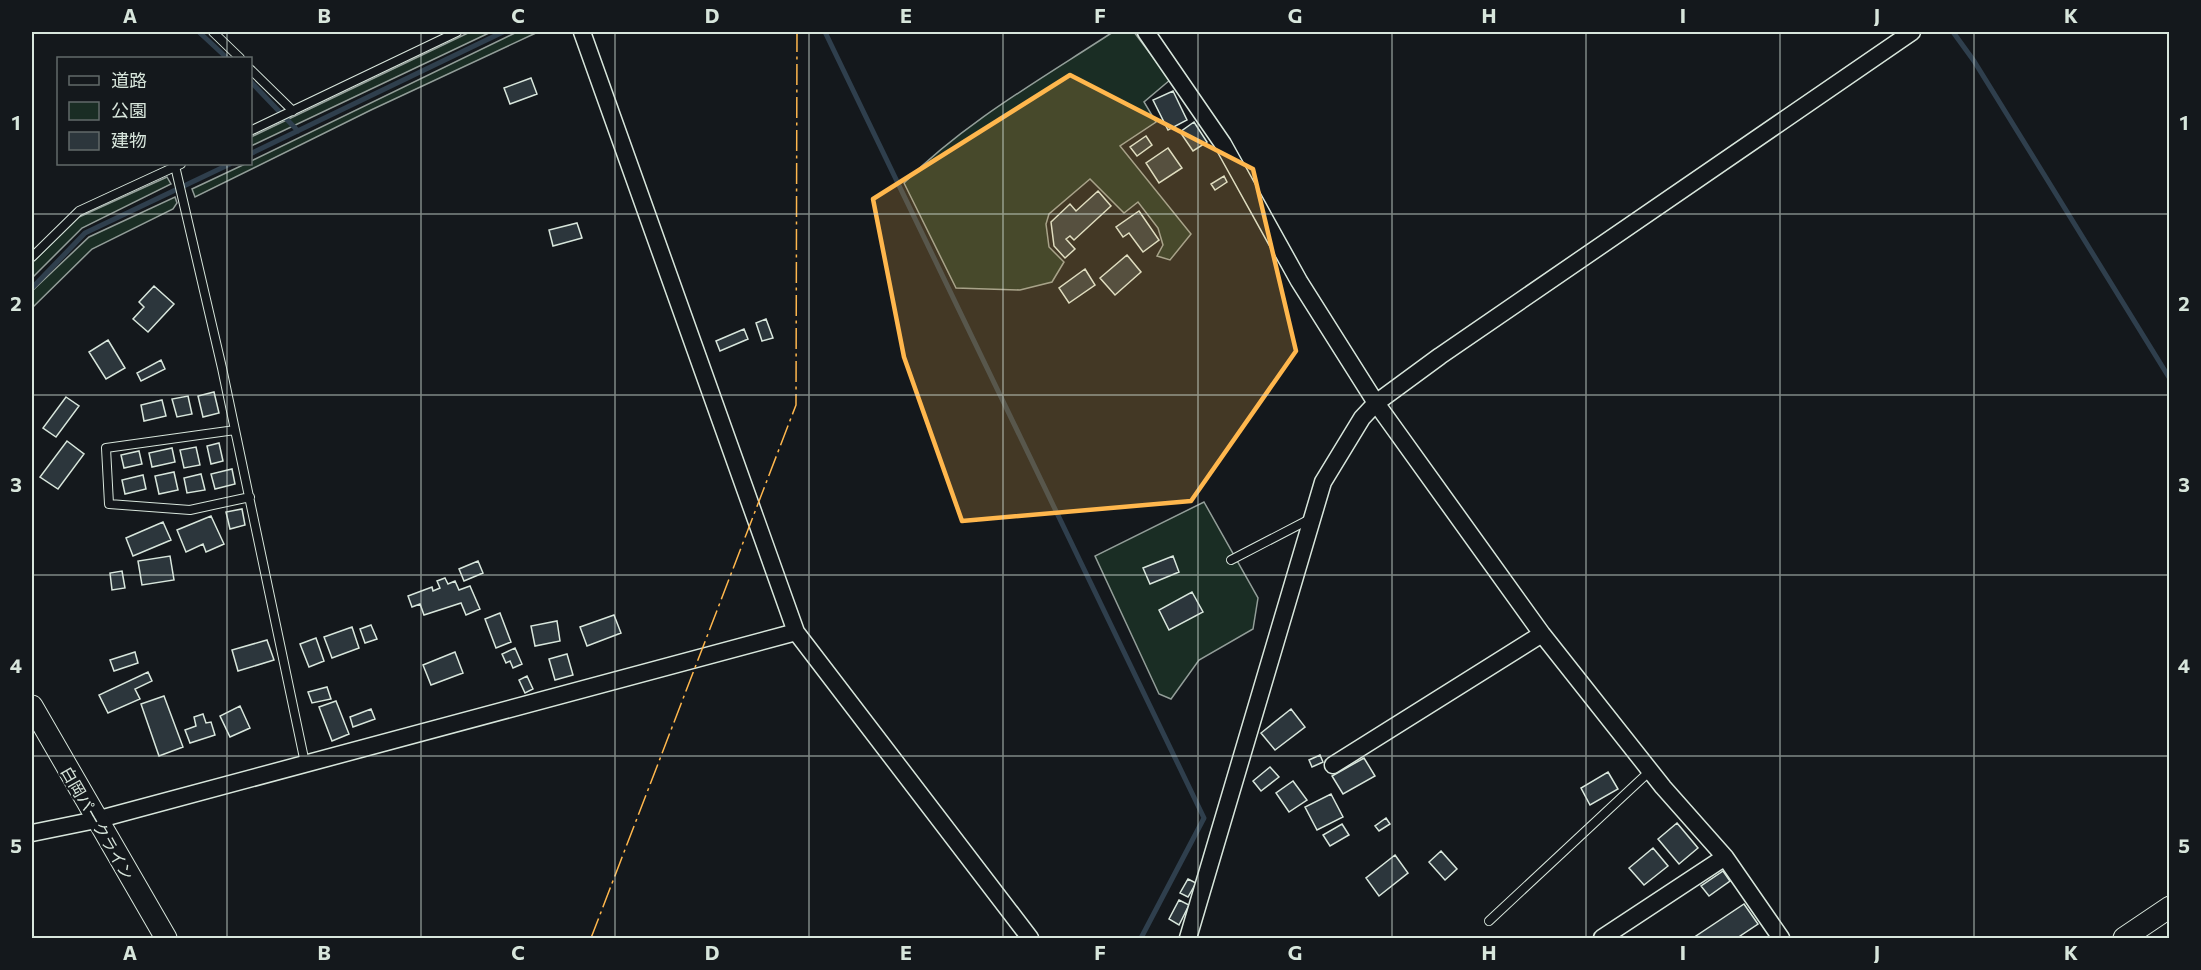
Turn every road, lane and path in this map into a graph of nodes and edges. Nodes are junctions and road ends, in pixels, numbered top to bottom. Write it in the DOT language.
graph roads {
  1 [pos="213,32"];
  2 [pos="457,32"];
  3 [pos="582,32"];
  4 [pos="1146,32"];
  5 [pos="1912,32"];
  6 [pos="239,57"];
  7 [pos="252,71"];
  8 [pos="293,111"];
  9 [pos="252,130"];
  10 [pos="178,168"];
  11 [pos="32,257"];
  12 [pos="1376,403"];
  13 [pos="235,430"];
  14 [pos="250,497"];
  15 [pos="1313,518"];
  16 [pos="1231,560"];
  17 [pos="796,632"];
  18 [pos="1542,634"];
  19 [pos="32,706"];
  20 [pos="305,763"];
  21 [pos="1333,765"];
  22 [pos="1650,771"];
  23 [pos="96,820"];
  24 [pos="32,833"];
  25 [pos="1725,856"];
  26 [pos="2169,907"];
  27 [pos="1489,921"];
  28 [pos="166,939"];
  29 [pos="1030,939"];
  30 [pos="1188,939"];
  31 [pos="1602,939"];
  32 [pos="1781,939"];
  33 [pos="2124,939"];
  1 -- 6 [label="lane"];
  2 -- 8 [label="lane"];
  3 -- 17 [label="street"];
  4 -- 12 [label="street"];
  5 -- 12 [label="street"];
  7 -- 8 [label="lane"];
  8 -- 9 [label="lane"];
  10 -- 11 [label="lane"];
  10 -- 13 [label="lane"];
  12 -- 15 [label="street"];
  12 -- 18 [label="street"];
  13 -- 14 [label="lane"];
  13 -- 14 [label="lane"];
  14 -- 20 [label="lane"];
  15 -- 16 [label="lane"];
  15 -- 30 [label="street"];
  17 -- 20 [label="street"];
  17 -- 29 [label="street"];
  18 -- 21 [label="street"];
  18 -- 22 [label="street"];
  19 -- 23 [label="street, 白岡パークライン"];
  20 -- 23 [label="street"];
  22 -- 25 [label="street"];
  22 -- 27 [label="lane"];
  23 -- 24 [label="street"];
  23 -- 28 [label="street, 白岡パークライン"];
  25 -- 31 [label="street"];
  25 -- 32 [label="street"];
  26 -- 33 [label="street"];
}
